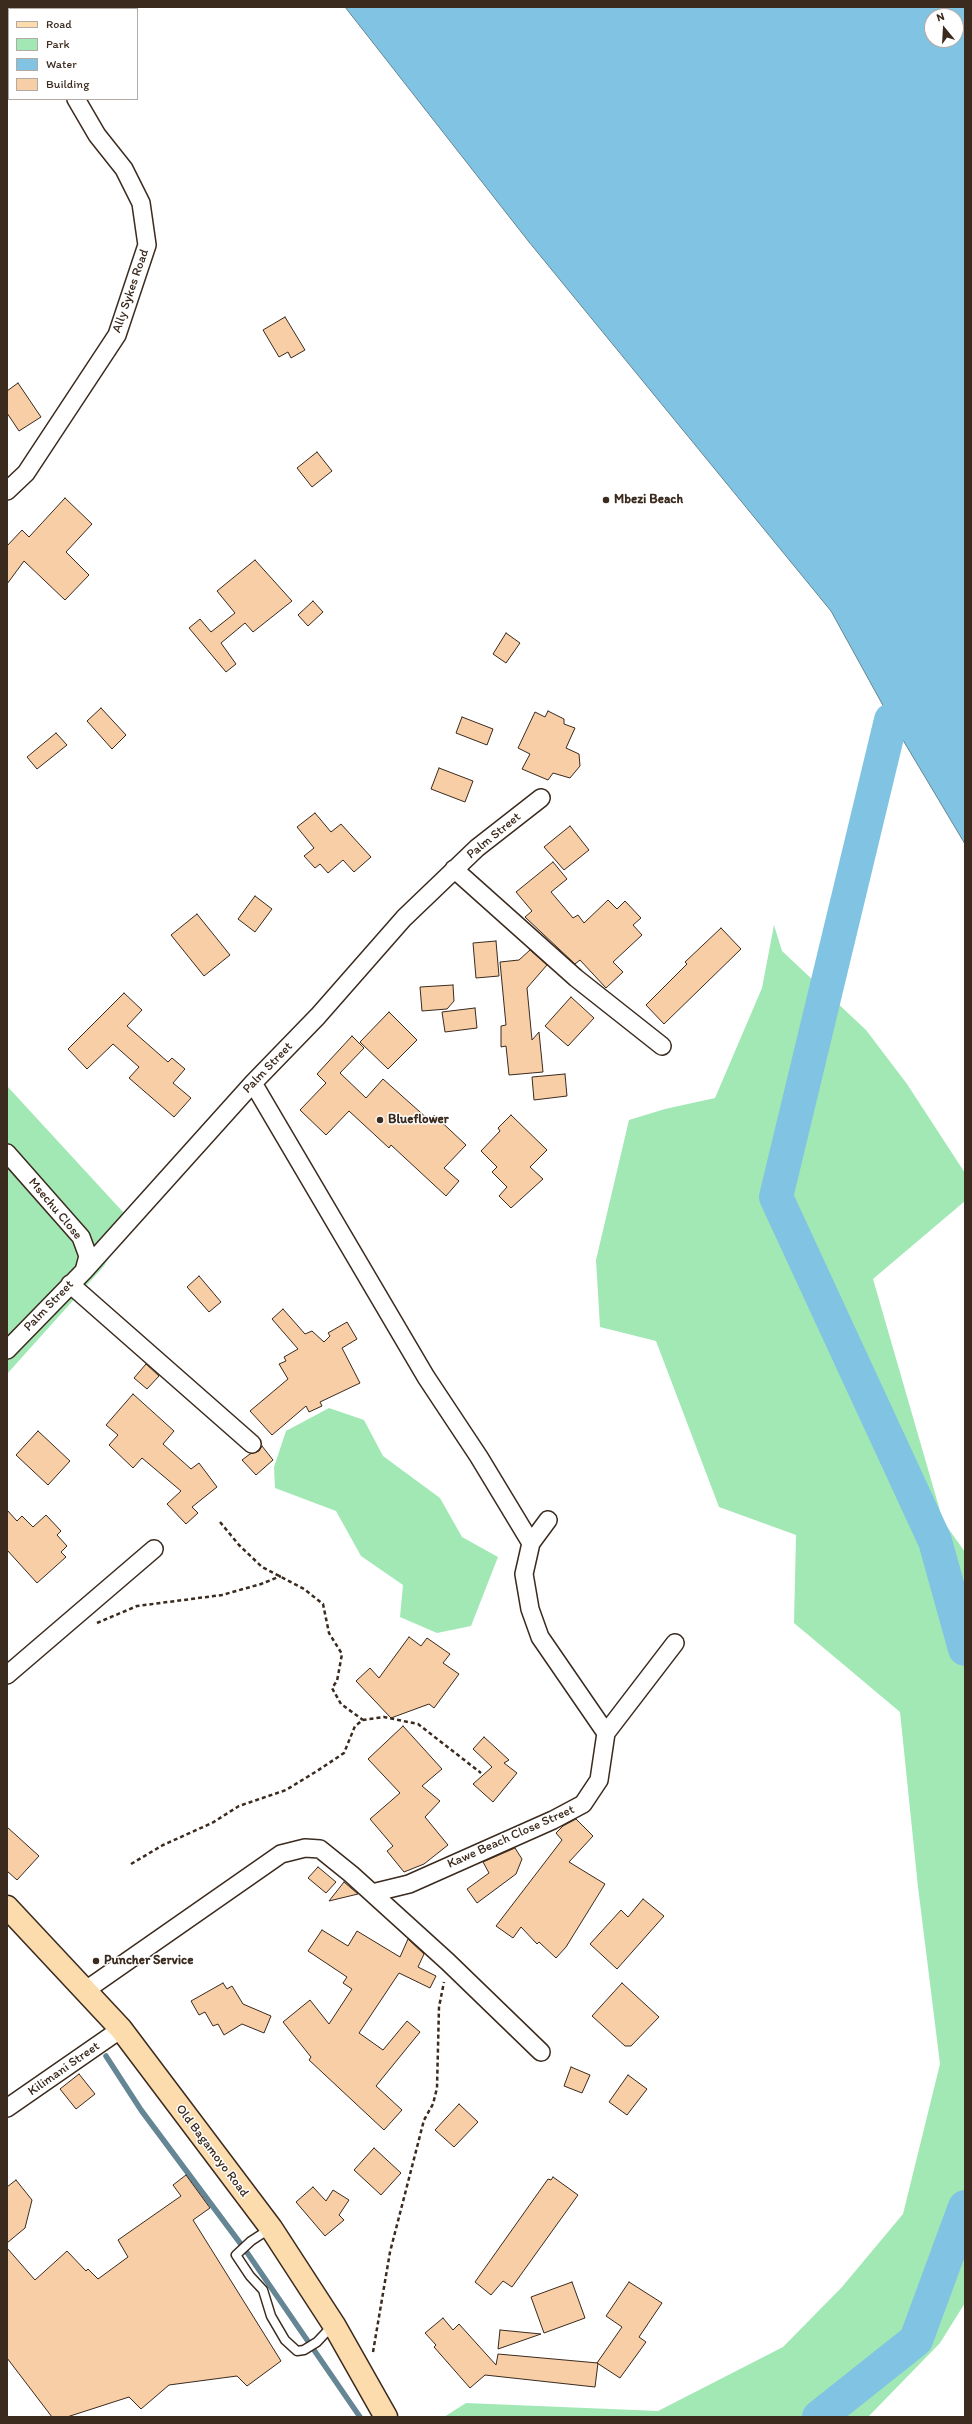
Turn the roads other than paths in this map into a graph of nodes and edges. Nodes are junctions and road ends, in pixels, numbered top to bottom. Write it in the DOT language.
graph roads {
  1 [pos="77,100"];
  2 [pos="7,491"];
  3 [pos="542,798"];
  4 [pos="454,869"];
  5 [pos="662,1046"];
  6 [pos="253,1083"];
  7 [pos="7,1153"];
  8 [pos="84,1270"];
  9 [pos="70,1284"];
  10 [pos="7,1350"];
  11 [pos="252,1444"];
  12 [pos="548,1520"];
  13 [pos="531,1543"];
  14 [pos="154,1549"];
  15 [pos="675,1643"];
  16 [pos="7,1675"];
  17 [pos="606,1733"];
  18 [pos="372,1893"];
  19 [pos="7,1907"];
  20 [pos="86,1990"];
  21 [pos="121,2029"];
  22 [pos="541,2052"];
  23 [pos="7,2108"];
  24 [pos="272,2228"];
  25 [pos="334,2324"];
  26 [pos="386,2417"];
  1 -- 2 [label="street, Ally Sykes Road"];
  3 -- 4 [label="street, Palm Street"];
  4 -- 5 [label="street"];
  4 -- 6 [label="street, Palm Street"];
  6 -- 8 [label="street, Palm Street"];
  6 -- 13 [label="street"];
  7 -- 8 [label="street, Msechu Close"];
  8 -- 9 [label="street, Palm Street"];
  9 -- 10 [label="street, Palm Street"];
  9 -- 11 [label="street"];
  12 -- 13 [label="street"];
  13 -- 17 [label="street"];
  14 -- 16 [label="street"];
  15 -- 17 [label="street, Kawe Beach Close Street"];
  17 -- 18 [label="street, Kawe Beach Close Street"];
  18 -- 20 [label="street"];
  18 -- 22 [label="street"];
  19 -- 20 [label="main road, Old Bagamoyo Road"];
  20 -- 21 [label="main road, Old Bagamoyo Road"];
  21 -- 23 [label="street, Kilimani Street"];
  21 -- 24 [label="main road, Old Bagamoyo Road"];
  24 -- 25 [label="main road, Old Bagamoyo Road"];
  24 -- 25 [label="lane"];
  25 -- 26 [label="main road, Old Bagamoyo Road"];
}
